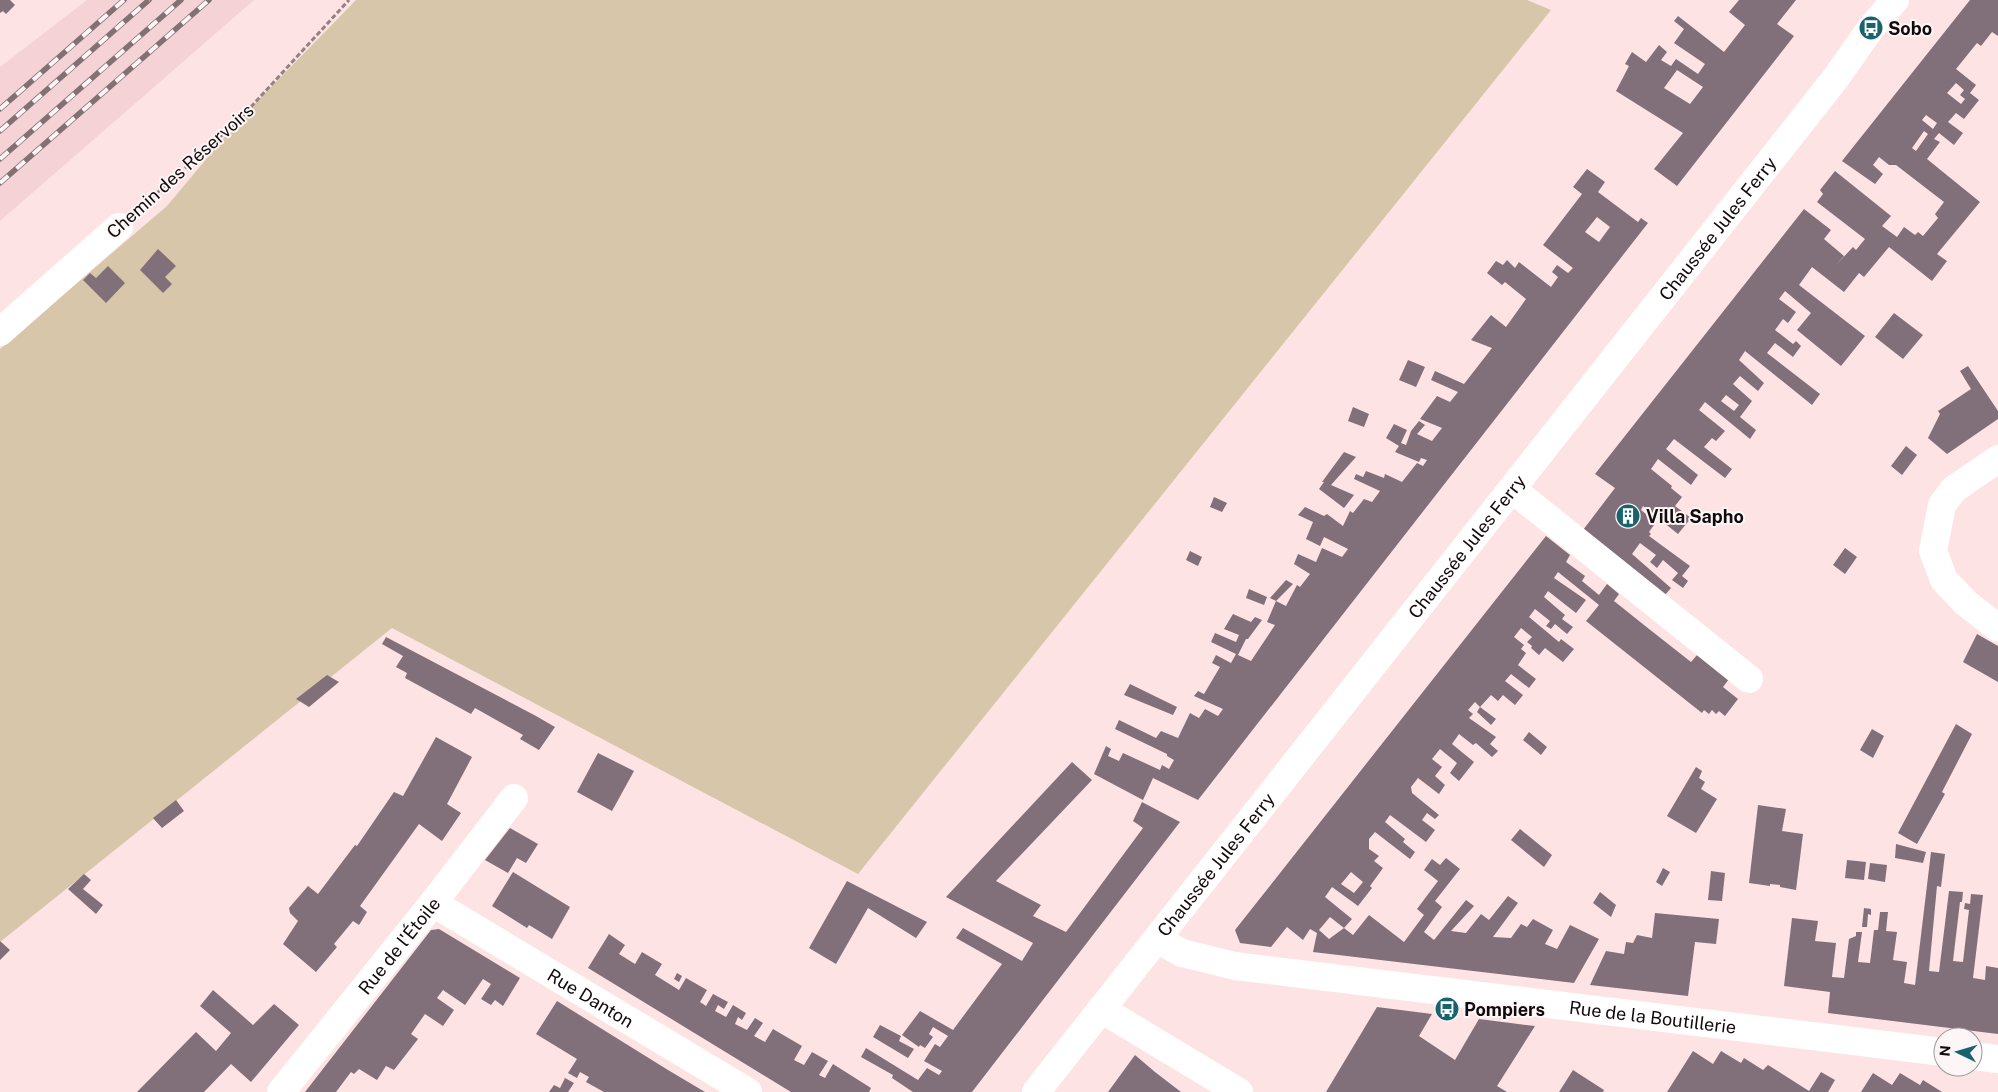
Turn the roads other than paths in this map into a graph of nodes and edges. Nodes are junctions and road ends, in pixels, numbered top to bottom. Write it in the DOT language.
graph roads {
  1 [pos="1895,0"];
  2 [pos="119,227"];
  3 [pos="0,332"];
  4 [pos="1998,459"];
  5 [pos="1512,488"];
  6 [pos="1998,628"];
  7 [pos="1749,679"];
  8 [pos="514,798"];
  9 [pos="433,903"];
  10 [pos="1157,939"];
  11 [pos="1101,1009"];
  12 [pos="1933,1051"];
  13 [pos="1983,1057"];
  14 [pos="1998,1059"];
  15 [pos="281,1092"];
  16 [pos="748,1092"];
  17 [pos="1036,1092"];
  18 [pos="1239,1092"];
  1 -- 5 [label="street, Chaussée Jules Ferry"];
  2 -- 3 [label="street, Chemin des Réservoirs"];
  4 -- 6 [label="street"];
  5 -- 7 [label="street"];
  5 -- 10 [label="street, Chaussée Jules Ferry"];
  8 -- 9 [label="street, Rue de l'Étoile"];
  9 -- 15 [label="street, Rue de l'Étoile"];
  9 -- 16 [label="street, Rue Danton"];
  10 -- 11 [label="street, Chaussée Jules Ferry"];
  10 -- 12 [label="street, Rue de la Boutillerie"];
  11 -- 17 [label="street, Chaussée Jules Ferry"];
  11 -- 18 [label="street"];
  13 -- 14 [label="street"];
}
